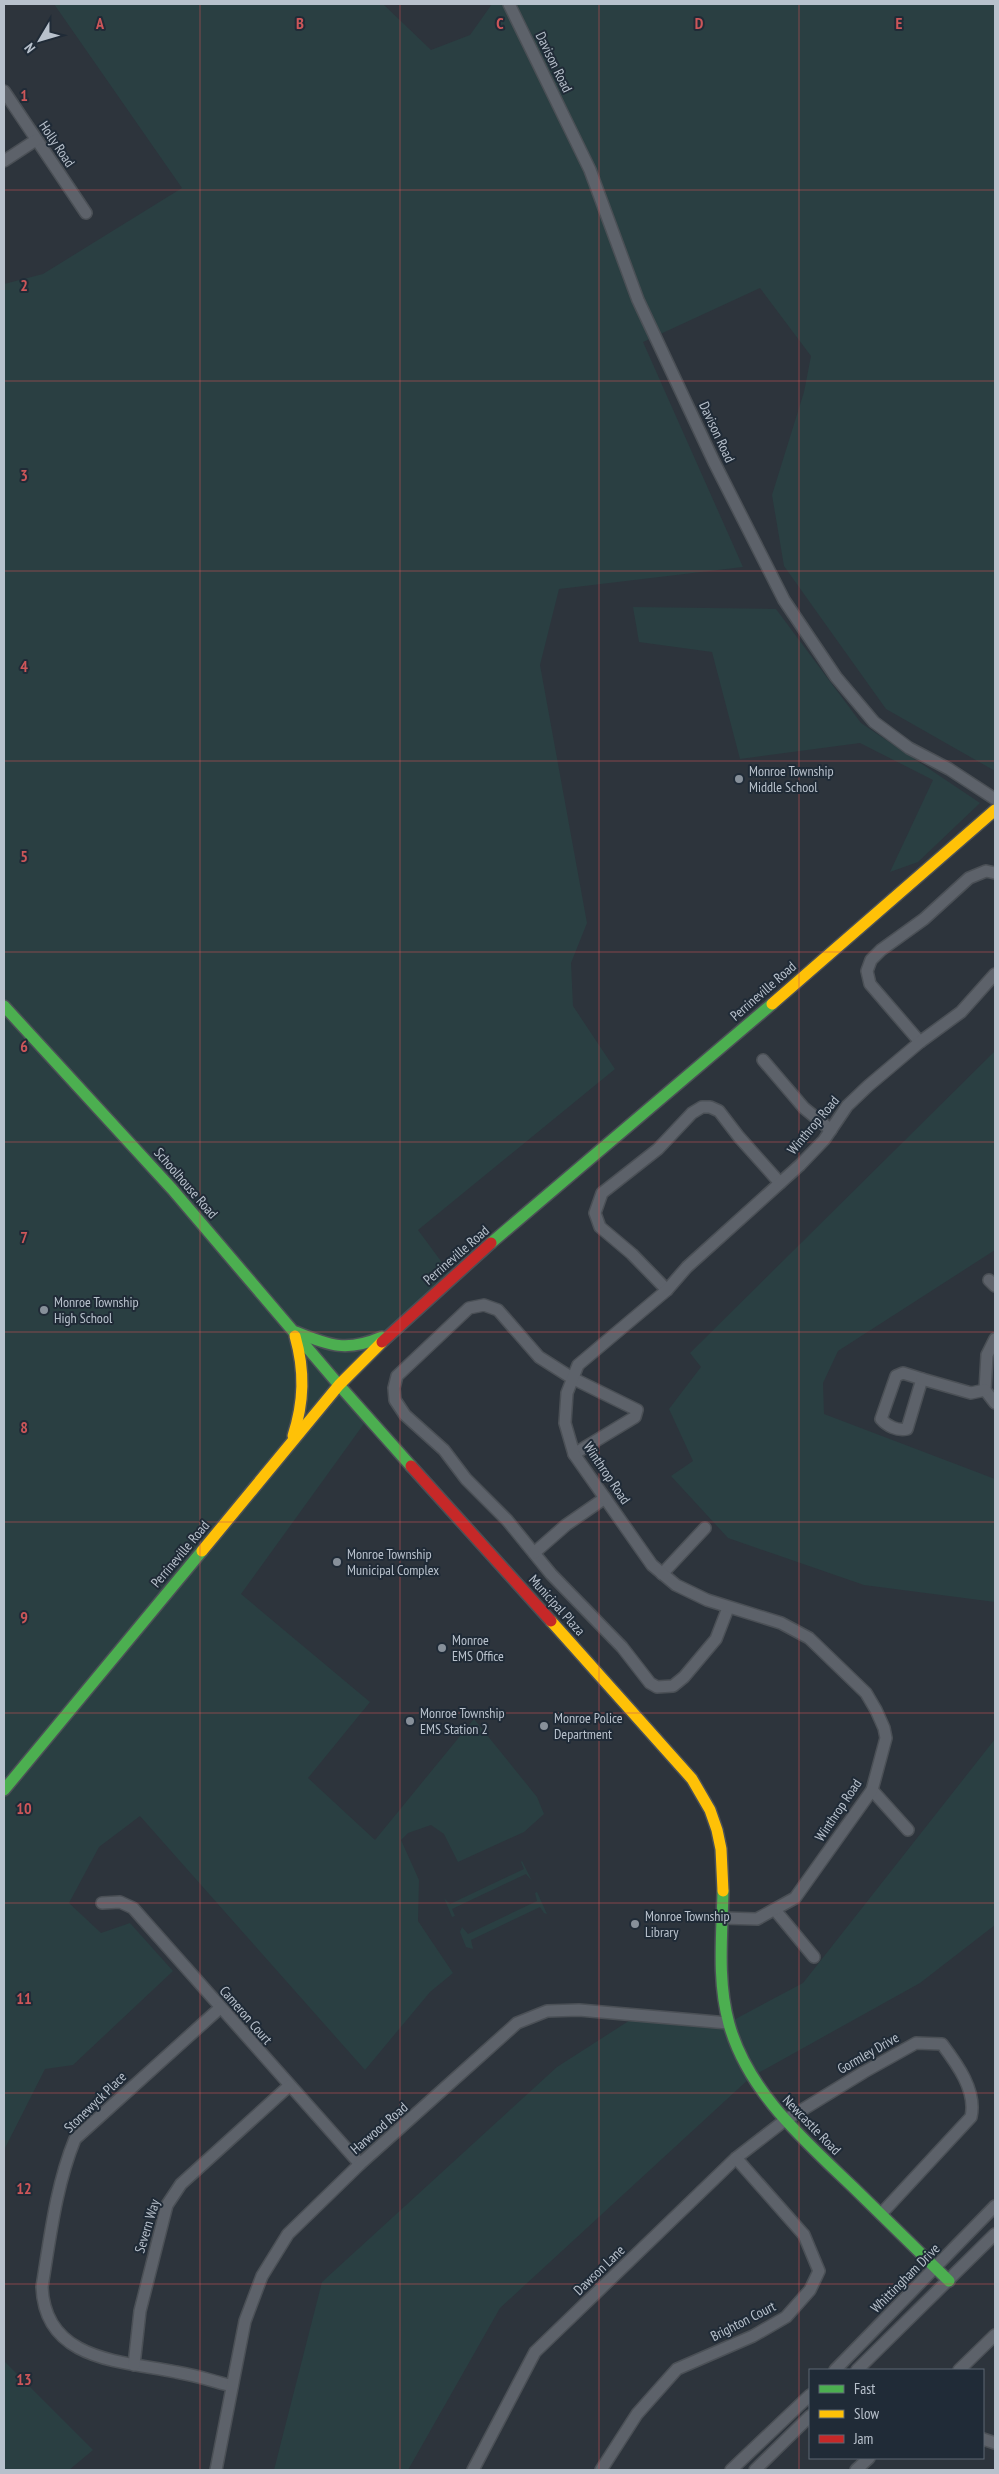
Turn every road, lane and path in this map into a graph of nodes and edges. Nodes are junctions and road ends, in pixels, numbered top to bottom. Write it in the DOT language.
graph roads {
  1 [pos="509,4"];
  2 [pos="4,91"];
  3 [pos="36,140"];
  4 [pos="4,161"];
  5 [pos="86,213"];
  6 [pos="995,799"];
  7 [pos="995,810"];
  8 [pos="995,873"];
  9 [pos="995,974"];
  10 [pos="4,1006"];
  11 [pos="920,1042"];
  12 [pos="763,1060"];
  13 [pos="831,1130"];
  14 [pos="780,1183"];
  15 [pos="667,1290"];
  16 [pos="294,1331"];
  17 [pos="392,1332"];
  18 [pos="995,1339"];
  19 [pos="572,1378"];
  20 [pos="922,1379"];
  21 [pos="339,1385"];
  22 [pos="985,1390"];
  23 [pos="995,1404"];
  24 [pos="289,1445"];
  25 [pos="574,1454"];
  26 [pos="605,1498"];
  27 [pos="705,1528"];
  28 [pos="534,1553"];
  29 [pos="662,1574"];
  30 [pos="728,1608"];
  31 [pos="4,1790"];
  32 [pos="872,1790"];
  33 [pos="908,1830"];
  34 [pos="720,1863"];
  35 [pos="102,1902"];
  36 [pos="775,1910"];
  37 [pos="722,1918"];
  38 [pos="814,1957"];
  39 [pos="220,2008"];
  40 [pos="728,2023"];
  41 [pos="289,2086"];
  42 [pos="784,2121"];
  43 [pos="736,2158"];
  44 [pos="360,2164"];
  45 [pos="995,2206"];
  46 [pos="881,2214"];
  47 [pos="995,2234"];
  48 [pos="936,2269"];
  49 [pos="949,2281"];
  50 [pos="995,2335"];
  51 [pos="134,2364"];
  52 [pos="836,2369"];
  53 [pos="858,2369"];
  54 [pos="960,2369"];
  55 [pos="232,2386"];
  56 [pos="809,2396"];
  57 [pos="809,2417"];
  58 [pos="216,2470"];
  59 [pos="473,2470"];
  60 [pos="601,2470"];
  61 [pos="731,2470"];
  62 [pos="755,2470"];
  1 -- 6 [label="street, Davison Road"];
  2 -- 3 [label="street, Holly Road"];
  3 -- 4 [label="street"];
  3 -- 5 [label="street, Holly Road"];
  7 -- 17 [label="street, Perrineville Road"];
  8 -- 11 [label="street"];
  9 -- 11 [label="street, Winthrop Road"];
  10 -- 16 [label="street, Schoolhouse Road"];
  11 -- 13 [label="street, Winthrop Road"];
  12 -- 13 [label="street"];
  13 -- 14 [label="street, Winthrop Road"];
  14 -- 15 [label="street, Winthrop Road"];
  14 -- 15 [label="street"];
  15 -- 19 [label="street, Winthrop Road"];
  16 -- 17 [label="street"];
  16 -- 21 [label="street, Schoolhouse Road"];
  16 -- 24 [label="street"];
  17 -- 21 [label="street, Perrineville Road"];
  18 -- 22 [label="street"];
  19 -- 25 [label="street, Winthrop Road"];
  19 -- 25 [label="street"];
  19 -- 28 [label="street"];
  20 -- 20 [label="street"];
  20 -- 22 [label="street"];
  21 -- 24 [label="street, Perrineville Road"];
  21 -- 34 [label="street, Municipal Plaza"];
  22 -- 23 [label="street"];
  24 -- 31 [label="street, Perrineville Road"];
  25 -- 26 [label="street, Winthrop Road"];
  26 -- 28 [label="street"];
  26 -- 29 [label="street, Winthrop Road"];
  27 -- 29 [label="street"];
  28 -- 30 [label="street"];
  29 -- 30 [label="street, Winthrop Road"];
  30 -- 32 [label="street, Winthrop Road"];
  32 -- 33 [label="street"];
  32 -- 36 [label="street, Winthrop Road"];
  34 -- 37 [label="street, Newcastle Road"];
  35 -- 39 [label="street, Cameron Court"];
  36 -- 37 [label="street, Winthrop Road"];
  36 -- 38 [label="street"];
  37 -- 40 [label="street, Newcastle Road"];
  39 -- 41 [label="street, Cameron Court"];
  39 -- 51 [label="street, Stonewyck Place"];
  40 -- 42 [label="street, Newcastle Road"];
  40 -- 44 [label="street, Harwood Road"];
  41 -- 44 [label="street, Cameron Court"];
  41 -- 51 [label="street, Severn Way"];
  42 -- 43 [label="street, Dawson Lane"];
  42 -- 46 [label="street, Newcastle Road"];
  42 -- 46 [label="street, Gormley Drive"];
  43 -- 59 [label="street, Dawson Lane"];
  43 -- 60 [label="street, Brighton Court"];
  44 -- 55 [label="street, Harwood Road"];
  45 -- 48 [label="street, Whittingham Drive"];
  46 -- 48 [label="street, Newcastle Road"];
  47 -- 49 [label="street"];
  48 -- 49 [label="street, Newcastle Road"];
  48 -- 52 [label="street, Whittingham Drive"];
  49 -- 53 [label="street"];
  50 -- 54 [label="street"];
  51 -- 55 [label="street, Stonewyck Place"];
  55 -- 58 [label="street, Harwood Road"];
  56 -- 61 [label="street"];
  57 -- 62 [label="street"];
}
